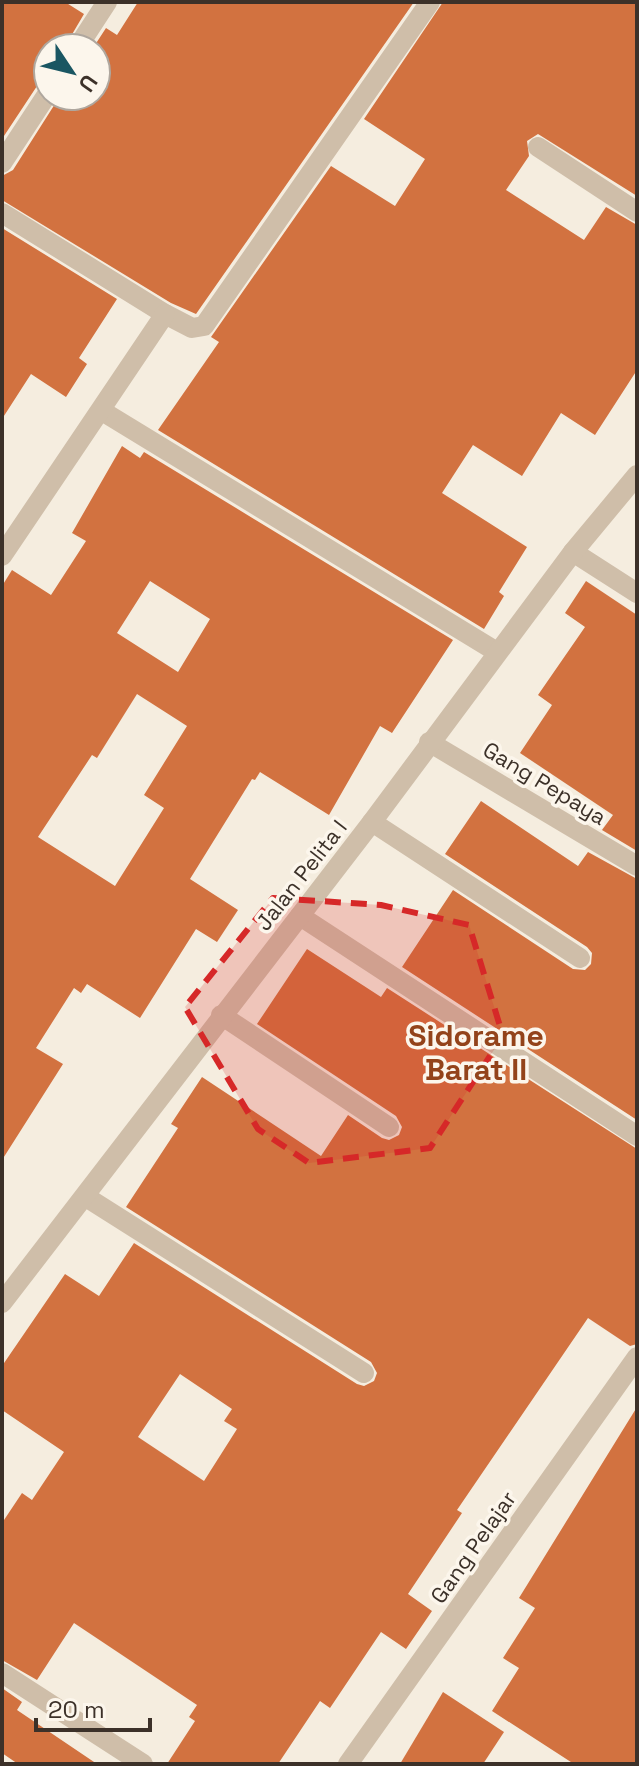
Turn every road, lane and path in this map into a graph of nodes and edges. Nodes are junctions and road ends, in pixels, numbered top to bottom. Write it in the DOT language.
graph roads {
  1 [pos="107,2"];
  2 [pos="430,2"];
  3 [pos="87,32"];
  4 [pos="36,112"];
  5 [pos="538,147"];
  6 [pos="2,163"];
  7 [pos="637,212"];
  8 [pos="2,213"];
  9 [pos="165,314"];
  10 [pos="102,411"];
  11 [pos="637,475"];
  12 [pos="573,552"];
  13 [pos="2,556"];
  14 [pos="637,593"];
  15 [pos="497,652"];
  16 [pos="429,742"];
  17 [pos="372,822"];
  18 [pos="637,866"];
  19 [pos="300,916"];
  20 [pos="580,958"];
  21 [pos="221,1015"];
  22 [pos="389,1127"];
  23 [pos="637,1136"];
  24 [pos="86,1197"];
  25 [pos="2,1303"];
  26 [pos="637,1357"];
  27 [pos="364,1373"];
  28 [pos="2,1673"];
  29 [pos="143,1764"];
  30 [pos="348,1764"];
  1 -- 3 [label="street"];
  2 -- 9 [label="street"];
  4 -- 6 [label="street"];
  5 -- 7 [label="street"];
  8 -- 9 [label="street"];
  9 -- 10 [label="street"];
  10 -- 13 [label="street"];
  10 -- 15 [label="street"];
  11 -- 12 [label="street, Jalan Pelita I"];
  12 -- 14 [label="street"];
  12 -- 15 [label="street, Jalan Pelita I"];
  15 -- 16 [label="street, Jalan Pelita I"];
  16 -- 17 [label="street, Jalan Pelita I"];
  16 -- 18 [label="street, Gang Pepaya"];
  17 -- 19 [label="street, Jalan Pelita I"];
  17 -- 20 [label="street"];
  19 -- 21 [label="street, Jalan Pelita I"];
  19 -- 23 [label="street"];
  21 -- 22 [label="street"];
  21 -- 24 [label="street, Jalan Pelita I"];
  24 -- 25 [label="street, Jalan Pelita I"];
  24 -- 27 [label="street"];
  26 -- 30 [label="street, Gang Pelajar"];
  28 -- 29 [label="street"];
}
